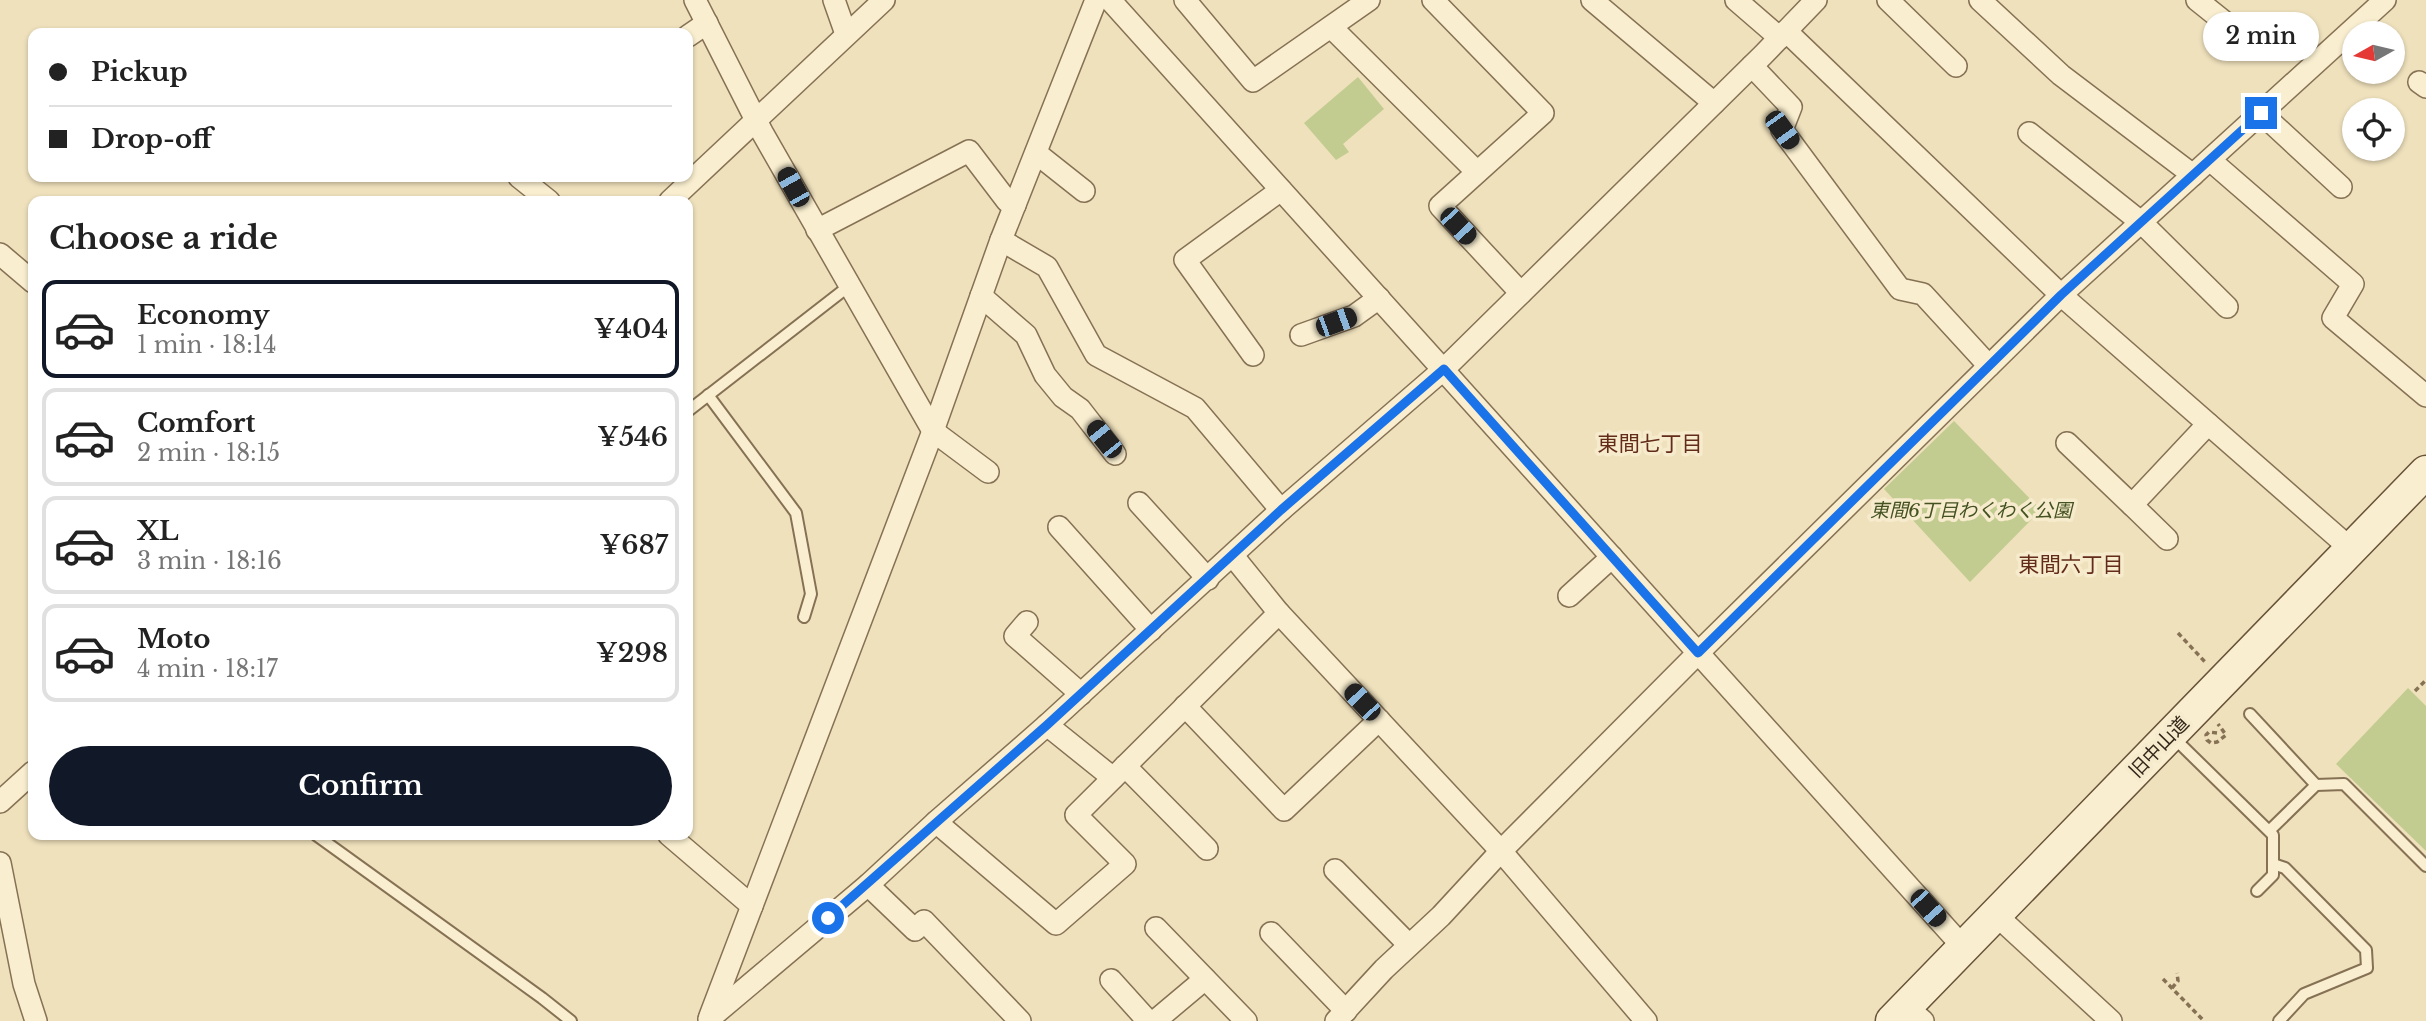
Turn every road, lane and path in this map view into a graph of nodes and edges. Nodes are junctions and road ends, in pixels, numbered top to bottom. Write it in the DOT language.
graph roads {
  1 [pos="695,0"];
  2 [pos="834,0"];
  3 [pos="884,0"];
  4 [pos="1096,0"];
  5 [pos="1110,0"];
  6 [pos="1369,0"];
  7 [pos="1433,0"];
  8 [pos="1592,0"];
  9 [pos="1736,0"];
  10 [pos="1816,0"];
  11 [pos="1888,0"];
  12 [pos="1980,0"];
  13 [pos="2197,0"];
  14 [pos="2377,2"];
  15 [pos="1194,3"];
  16 [pos="706,23"];
  17 [pos="1331,27"];
  18 [pos="693,32"];
  19 [pos="846,34"];
  20 [pos="1783,34"];
  21 [pos="2242,36"];
  22 [pos="1752,66"];
  23 [pos="1956,66"];
  24 [pos="1714,103"];
  25 [pos="2261,113"];
  26 [pos="756,119"];
  27 [pos="2029,132"];
  28 [pos="1036,153"];
  29 [pos="2210,160"];
  30 [pos="1477,172"];
  31 [pos="2193,175"];
  32 [pos="693,179"];
  33 [pos="525,182"];
  34 [pos="690,182"];
  35 [pos="2341,187"];
  36 [pos="1281,190"];
  37 [pos="1084,191"];
  38 [pos="543,196"];
  39 [pos="675,196"];
  40 [pos="1015,205"];
  41 [pos="2143,223"];
  42 [pos="817,230"];
  43 [pos="1001,240"];
  44 [pos="0,254"];
  45 [pos="28,278"];
  46 [pos="849,286"];
  47 [pos="1521,293"];
  48 [pos="2061,295"];
  49 [pos="982,296"];
  50 [pos="1379,298"];
  51 [pos="2227,307"];
  52 [pos="1301,335"];
  53 [pos="1253,355"];
  54 [pos="1989,366"];
  55 [pos="1444,369"];
  56 [pos="708,395"];
  57 [pos="2426,396"];
  58 [pos="693,407"];
  59 [pos="2208,424"];
  60 [pos="933,431"];
  61 [pos="2067,443"];
  62 [pos="1115,454"];
  63 [pos="988,472"];
  64 [pos="2426,472"];
  65 [pos="1139,503"];
  66 [pos="2132,505"];
  67 [pos="1281,510"];
  68 [pos="1059,527"];
  69 [pos="2167,539"];
  70 [pos="2351,549"];
  71 [pos="1233,556"];
  72 [pos="1612,558"];
  73 [pos="1208,579"];
  74 [pos="1569,596"];
  75 [pos="1279,613"];
  76 [pos="804,617"];
  77 [pos="1027,622"];
  78 [pos="1151,630"];
  79 [pos="2178,633"];
  80 [pos="1698,653"];
  81 [pos="2209,667"];
  82 [pos="2426,680"];
  83 [pos="2414,691"];
  84 [pos="1081,694"];
  85 [pos="1185,706"];
  86 [pos="2250,714"];
  87 [pos="1379,720"];
  88 [pos="2217,722"];
  89 [pos="1047,725"];
  90 [pos="2217,733"];
  91 [pos="2171,735"];
  92 [pos="1119,772"];
  93 [pos="28,777"];
  94 [pos="2316,785"];
  95 [pos="0,802"];
  96 [pos="936,822"];
  97 [pos="2270,830"];
  98 [pos="323,840"];
  99 [pos="675,840"];
  100 [pos="1208,849"];
  101 [pos="1501,851"];
  102 [pos="0,863"];
  103 [pos="2273,864"];
  104 [pos="2426,866"];
  105 [pos="1335,870"];
  106 [pos="868,885"];
  107 [pos="2257,891"];
  108 [pos="752,906"];
  109 [pos="1996,915"];
  110 [pos="1156,928"];
  111 [pos="1271,933"];
  112 [pos="1409,945"];
  113 [pos="1964,948"];
  114 [pos="2178,973"];
  115 [pos="1205,979"];
  116 [pos="2163,979"];
  117 [pos="1111,980"];
  118 [pos="2172,988"];
  119 [pos="1341,1016"];
  120 [pos="1907,1016"];
  121 [pos="709,1020"];
  122 [pos="36,1021"];
  123 [pos="571,1021"];
  124 [pos="1020,1021"];
  125 [pos="1148,1021"];
  126 [pos="1155,1021"];
  127 [pos="1246,1021"];
  128 [pos="1646,1021"];
  129 [pos="2111,1021"];
  130 [pos="2204,1021"];
  131 [pos="2279,1021"];
  1 -- 16 [label="street"];
  2 -- 19 [label="street"];
  3 -- 19 [label="street"];
  4 -- 28 [label="street"];
  5 -- 36 [label="street"];
  6 -- 17 [label="street"];
  7 -- 30 [label="street"];
  8 -- 24 [label="street"];
  9 -- 20 [label="street"];
  10 -- 20 [label="street"];
  11 -- 23 [label="street"];
  12 -- 31 [label="street"];
  13 -- 21 [label="street"];
  14 -- 25 [label="street"];
  15 -- 17 [label="street"];
  16 -- 18 [label="street"];
  16 -- 26 [label="street"];
  17 -- 30 [label="street"];
  19 -- 26 [label="street"];
  20 -- 22 [label="street"];
  20 -- 48 [label="street"];
  22 -- 24 [label="street"];
  22 -- 54 [label="street"];
  24 -- 47 [label="street"];
  25 -- 29 [label="street"];
  25 -- 35 [label="street"];
  26 -- 32 [label="street"];
  26 -- 42 [label="street"];
  27 -- 41 [label="street"];
  28 -- 37 [label="street"];
  28 -- 40 [label="street"];
  29 -- 31 [label="street"];
  29 -- 57 [label="street"];
  30 -- 47 [label="street"];
  31 -- 41 [label="street"];
  33 -- 38 [label="street"];
  34 -- 39 [label="street"];
  36 -- 50 [label="street"];
  36 -- 53 [label="street"];
  40 -- 42 [label="street"];
  40 -- 43 [label="street"];
  41 -- 48 [label="street"];
  41 -- 51 [label="street"];
  42 -- 46 [label="street"];
  43 -- 49 [label="street"];
  43 -- 67 [label="street"];
  44 -- 45 [label="street"];
  46 -- 56 [label="lane"];
  46 -- 60 [label="street"];
  47 -- 55 [label="street"];
  48 -- 54 [label="street"];
  48 -- 59 [label="street"];
  49 -- 60 [label="street"];
  49 -- 62 [label="street"];
  50 -- 52 [label="street"];
  50 -- 55 [label="street"];
  54 -- 80 [label="street"];
  55 -- 67 [label="street"];
  55 -- 72 [label="street"];
  56 -- 58 [label="lane"];
  56 -- 76 [label="lane"];
  59 -- 66 [label="street"];
  59 -- 70 [label="street"];
  60 -- 63 [label="street"];
  60 -- 108 [label="street"];
  61 -- 66 [label="street"];
  64 -- 70 [label="main road, 旧中山道"];
  65 -- 73 [label="street"];
  66 -- 69 [label="street"];
  67 -- 71 [label="street"];
  68 -- 78 [label="street"];
  70 -- 91 [label="main road, 旧中山道"];
  71 -- 73 [label="street"];
  71 -- 75 [label="street"];
  72 -- 74 [label="street"];
  72 -- 80 [label="street"];
  73 -- 78 [label="street"];
  75 -- 85 [label="street"];
  75 -- 87 [label="street"];
  77 -- 84 [label="street"];
  78 -- 84 [label="street"];
  79 -- 81 [label="path"];
  80 -- 101 [label="street"];
  80 -- 113 [label="street"];
  82 -- 83 [label="path"];
  84 -- 89 [label="street"];
  85 -- 87 [label="street"];
  85 -- 92 [label="street"];
  86 -- 94 [label="lane"];
  87 -- 101 [label="street"];
  88 -- 90 [label="path"];
  89 -- 92 [label="street"];
  89 -- 96 [label="street"];
  91 -- 97 [label="lane"];
  91 -- 109 [label="main road, 旧中山道"];
  92 -- 96 [label="street"];
  92 -- 100 [label="street"];
  93 -- 95 [label="street"];
  94 -- 97 [label="lane"];
  94 -- 104 [label="lane"];
  96 -- 106 [label="street"];
  97 -- 103 [label="lane"];
  98 -- 123 [label="lane"];
  99 -- 108 [label="street"];
  101 -- 112 [label="street"];
  101 -- 128 [label="street"];
  102 -- 122 [label="street"];
  103 -- 107 [label="lane"];
  103 -- 131 [label="lane"];
  105 -- 112 [label="street"];
  106 -- 121 [label="street"];
  106 -- 124 [label="street"];
  108 -- 121 [label="street"];
  109 -- 113 [label="main road, 旧中山道"];
  109 -- 129 [label="street"];
  110 -- 115 [label="street"];
  111 -- 119 [label="street"];
  112 -- 119 [label="street"];
  113 -- 120 [label="main road, 旧中山道"];
  114 -- 118 [label="path"];
  115 -- 126 [label="street"];
  115 -- 127 [label="street"];
  116 -- 118 [label="path"];
  117 -- 125 [label="street"];
  118 -- 130 [label="path"];
}
